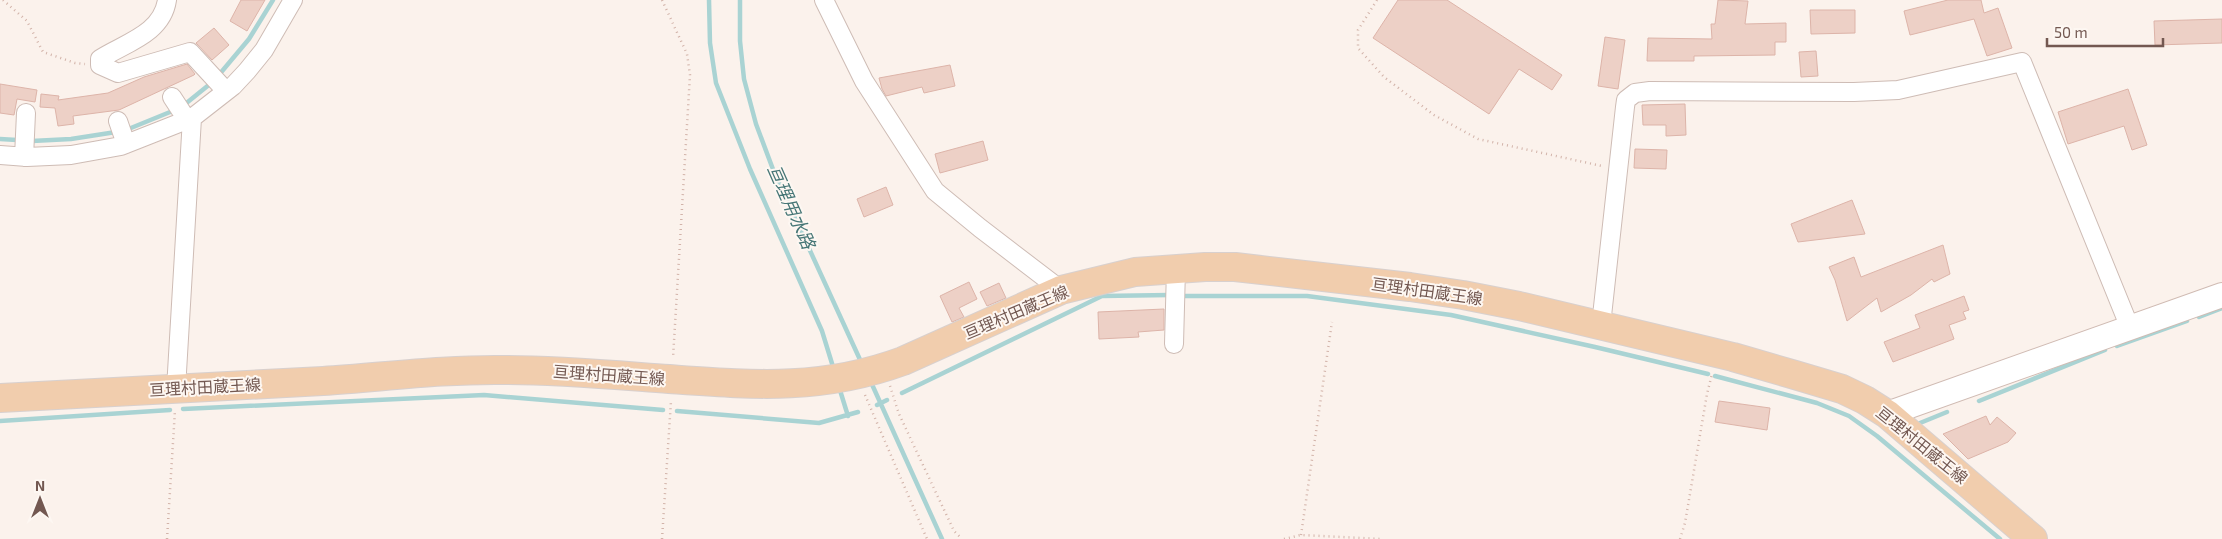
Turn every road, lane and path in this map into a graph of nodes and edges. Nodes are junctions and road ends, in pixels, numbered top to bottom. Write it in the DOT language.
graph roads {
  1 [pos="2,0"];
  2 [pos="166,0"];
  3 [pos="293,0"];
  4 [pos="662,0"];
  5 [pos="824,0"];
  6 [pos="1377,0"];
  7 [pos="100,65"];
  8 [pos="226,91"];
  9 [pos="172,97"];
  10 [pos="26,113"];
  11 [pos="190,119"];
  12 [pos="118,121"];
  13 [pos="126,144"];
  14 [pos="0,155"];
  15 [pos="24,157"];
  16 [pos="1618,170"];
  17 [pos="1176,268"];
  18 [pos="1062,290"];
  19 [pos="2222,296"];
  20 [pos="1332,322"];
  21 [pos="1601,326"];
  22 [pos="2130,328"];
  23 [pos="1174,344"];
  24 [pos="1717,354"];
  25 [pos="883,368"];
  26 [pos="857,375"];
  27 [pos="672,379"];
  28 [pos="176,389"];
  29 [pos="0,398"];
  30 [pos="1887,414"];
  31 [pos="1301,535"];
  32 [pos="167,539"];
  33 [pos="662,539"];
  34 [pos="927,539"];
  35 [pos="962,539"];
  36 [pos="1284,539"];
  37 [pos="1382,539"];
  38 [pos="1680,539"];
  39 [pos="2033,539"];
  1 -- 7 [label="path"];
  2 -- 7 [label="street"];
  3 -- 8 [label="street"];
  4 -- 27 [label="path"];
  5 -- 18 [label="street"];
  6 -- 16 [label="path"];
  7 -- 8 [label="street"];
  8 -- 11 [label="street"];
  9 -- 11 [label="street"];
  10 -- 15 [label="street"];
  11 -- 13 [label="street"];
  11 -- 28 [label="street"];
  12 -- 13 [label="street"];
  13 -- 15 [label="street"];
  14 -- 15 [label="street"];
  16 -- 21 [label="street"];
  16 -- 22 [label="street"];
  17 -- 18 [label="main road, 亘理村田蔵王線"];
  17 -- 21 [label="main road, 亘理村田蔵王線"];
  17 -- 23 [label="street"];
  18 -- 25 [label="main road, 亘理村田蔵王線"];
  19 -- 22 [label="street"];
  20 -- 31 [label="path"];
  21 -- 24 [label="main road, 亘理村田蔵王線"];
  22 -- 30 [label="street"];
  24 -- 30 [label="main road, 亘理村田蔵王線"];
  24 -- 38 [label="path"];
  25 -- 26 [label="main road, 亘理村田蔵王線"];
  25 -- 35 [label="path"];
  26 -- 27 [label="main road, 亘理村田蔵王線"];
  26 -- 34 [label="path"];
  27 -- 28 [label="main road, 亘理村田蔵王線"];
  27 -- 33 [label="path"];
  28 -- 29 [label="main road, 亘理村田蔵王線"];
  28 -- 32 [label="path"];
  30 -- 39 [label="main road, 亘理村田蔵王線"];
  31 -- 36 [label="path"];
  31 -- 37 [label="path"];
}
